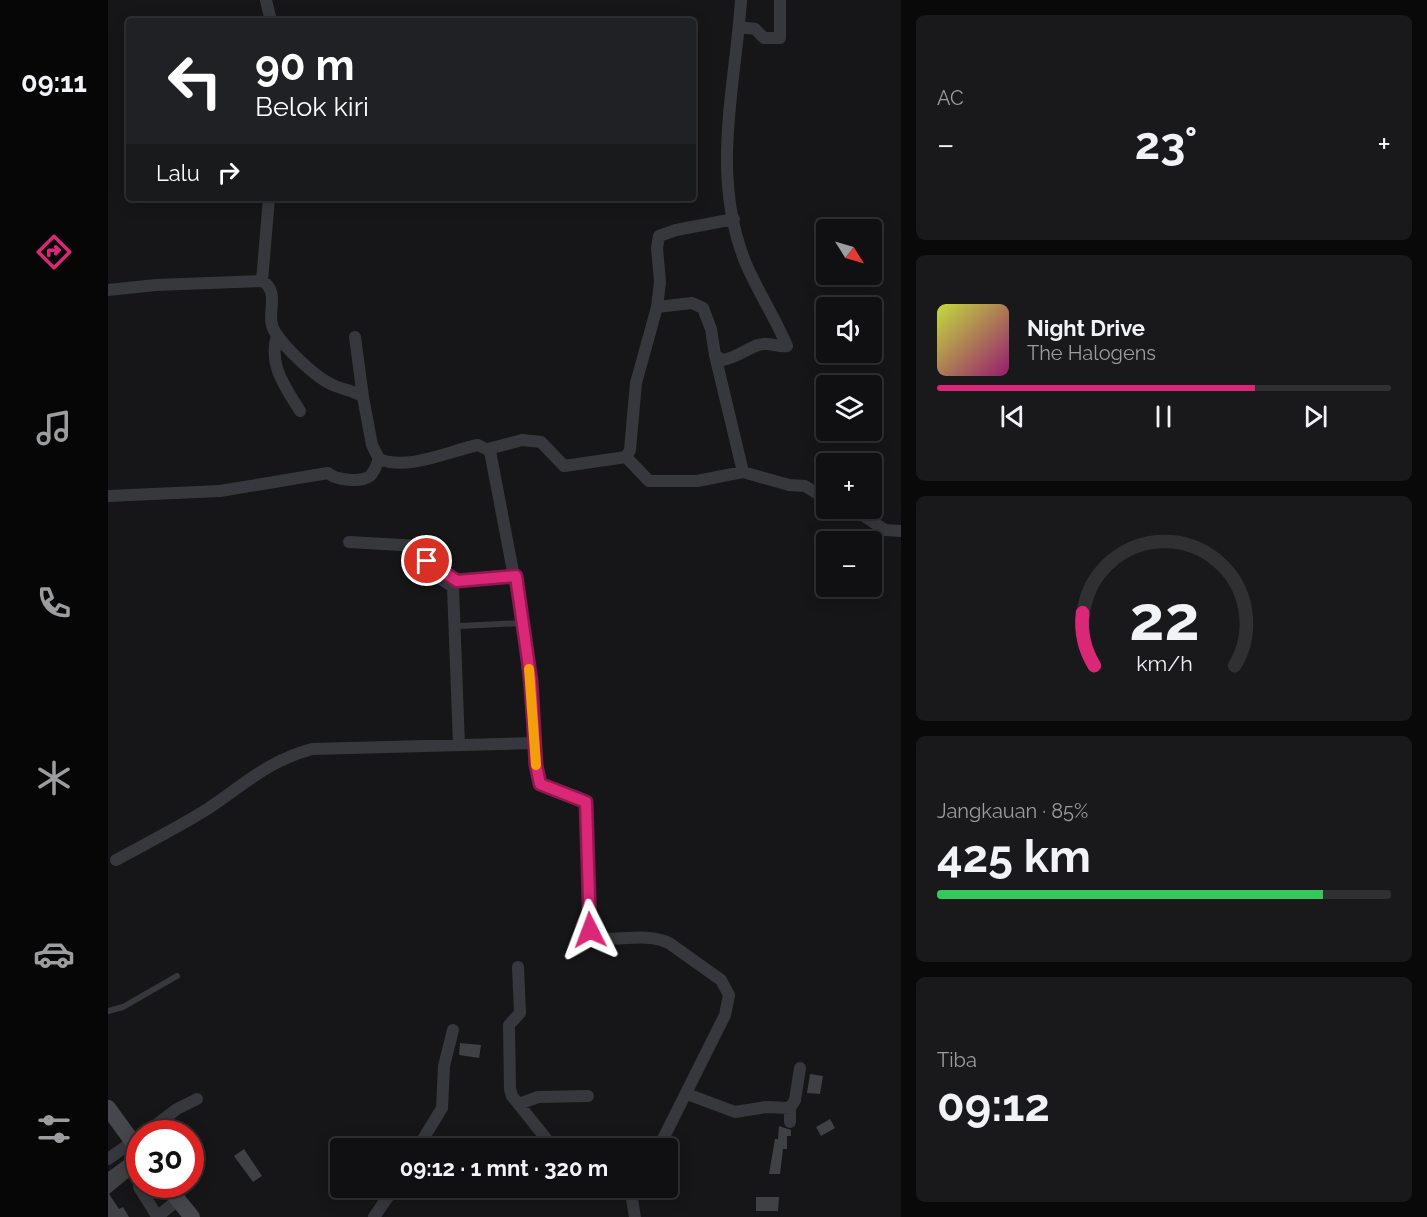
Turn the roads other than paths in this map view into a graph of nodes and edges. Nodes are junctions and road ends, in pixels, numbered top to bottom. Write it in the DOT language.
graph roads {
  1 [pos="266,0"];
  2 [pos="741,0"];
  3 [pos="780,0"];
  4 [pos="270,18"];
  5 [pos="739,27"];
  6 [pos="269,201"];
  7 [pos="734,219"];
  8 [pos="262,281"];
  9 [pos="108,290"];
  10 [pos="657,307"];
  11 [pos="277,335"];
  12 [pos="355,337"];
  13 [pos="715,355"];
  14 [pos="363,397"];
  15 [pos="300,411"];
  16 [pos="488,449"];
  17 [pos="627,457"];
  18 [pos="379,459"];
  19 [pos="743,472"];
  20 [pos="816,493"];
  21 [pos="108,496"];
  22 [pos="868,519"];
  23 [pos="900,531"];
  24 [pos="349,542"];
  25 [pos="421,574"];
  26 [pos="516,576"];
  27 [pos="520,624"];
  28 [pos="460,626"];
  29 [pos="534,743"];
  30 [pos="459,745"];
  31 [pos="116,860"];
  32 [pos="518,967"];
  33 [pos="177,976"];
  34 [pos="108,1011"];
  35 [pos="453,1030"];
  36 [pos="800,1068"];
  37 [pos="687,1094"];
  38 [pos="588,1096"];
  39 [pos="197,1099"];
  40 [pos="519,1104"];
  41 [pos="108,1108"];
  42 [pos="790,1108"];
  43 [pos="164,1120"];
  44 [pos="790,1122"];
  45 [pos="126,1127"];
  46 [pos="424,1138"];
  47 [pos="546,1138"];
  48 [pos="664,1138"];
  49 [pos="126,1149"];
  50 [pos="108,1159"];
  51 [pos="146,1198"];
  52 [pos="387,1198"];
  53 [pos="630,1198"];
  54 [pos="178,1199"];
  55 [pos="157,1217"];
  56 [pos="192,1217"];
  57 [pos="374,1217"];
  58 [pos="635,1217"];
  1 -- 4 [label="street"];
  2 -- 5 [label="street"];
  3 -- 5 [label="street"];
  5 -- 7 [label="street"];
  6 -- 8 [label="street"];
  7 -- 10 [label="street"];
  7 -- 13 [label="street"];
  8 -- 9 [label="street"];
  8 -- 11 [label="street"];
  10 -- 13 [label="street"];
  10 -- 17 [label="street"];
  11 -- 14 [label="street"];
  11 -- 15 [label="street"];
  12 -- 14 [label="street"];
  13 -- 19 [label="street"];
  14 -- 18 [label="street"];
  16 -- 17 [label="street"];
  16 -- 18 [label="street"];
  16 -- 26 [label="street"];
  17 -- 19 [label="street"];
  18 -- 21 [label="street"];
  19 -- 20 [label="street"];
  22 -- 23 [label="street"];
  24 -- 26 [label="street"];
  25 -- 30 [label="street"];
  26 -- 27 [label="street"];
  27 -- 28 [label="lane"];
  27 -- 29 [label="street"];
  29 -- 30 [label="street"];
  29 -- 37 [label="street"];
  30 -- 31 [label="street"];
  32 -- 40 [label="street"];
  33 -- 34 [label="lane"];
  35 -- 46 [label="street"];
  36 -- 42 [label="street"];
  37 -- 42 [label="street"];
  37 -- 48 [label="street"];
  38 -- 40 [label="street"];
  39 -- 43 [label="street"];
  40 -- 47 [label="street"];
  41 -- 45 [label="street"];
  42 -- 44 [label="street"];
  49 -- 50 [label="street"];
  51 -- 55 [label="street"];
  52 -- 57 [label="street"];
  53 -- 58 [label="street"];
  54 -- 55 [label="street"];
  54 -- 56 [label="street"];
}
